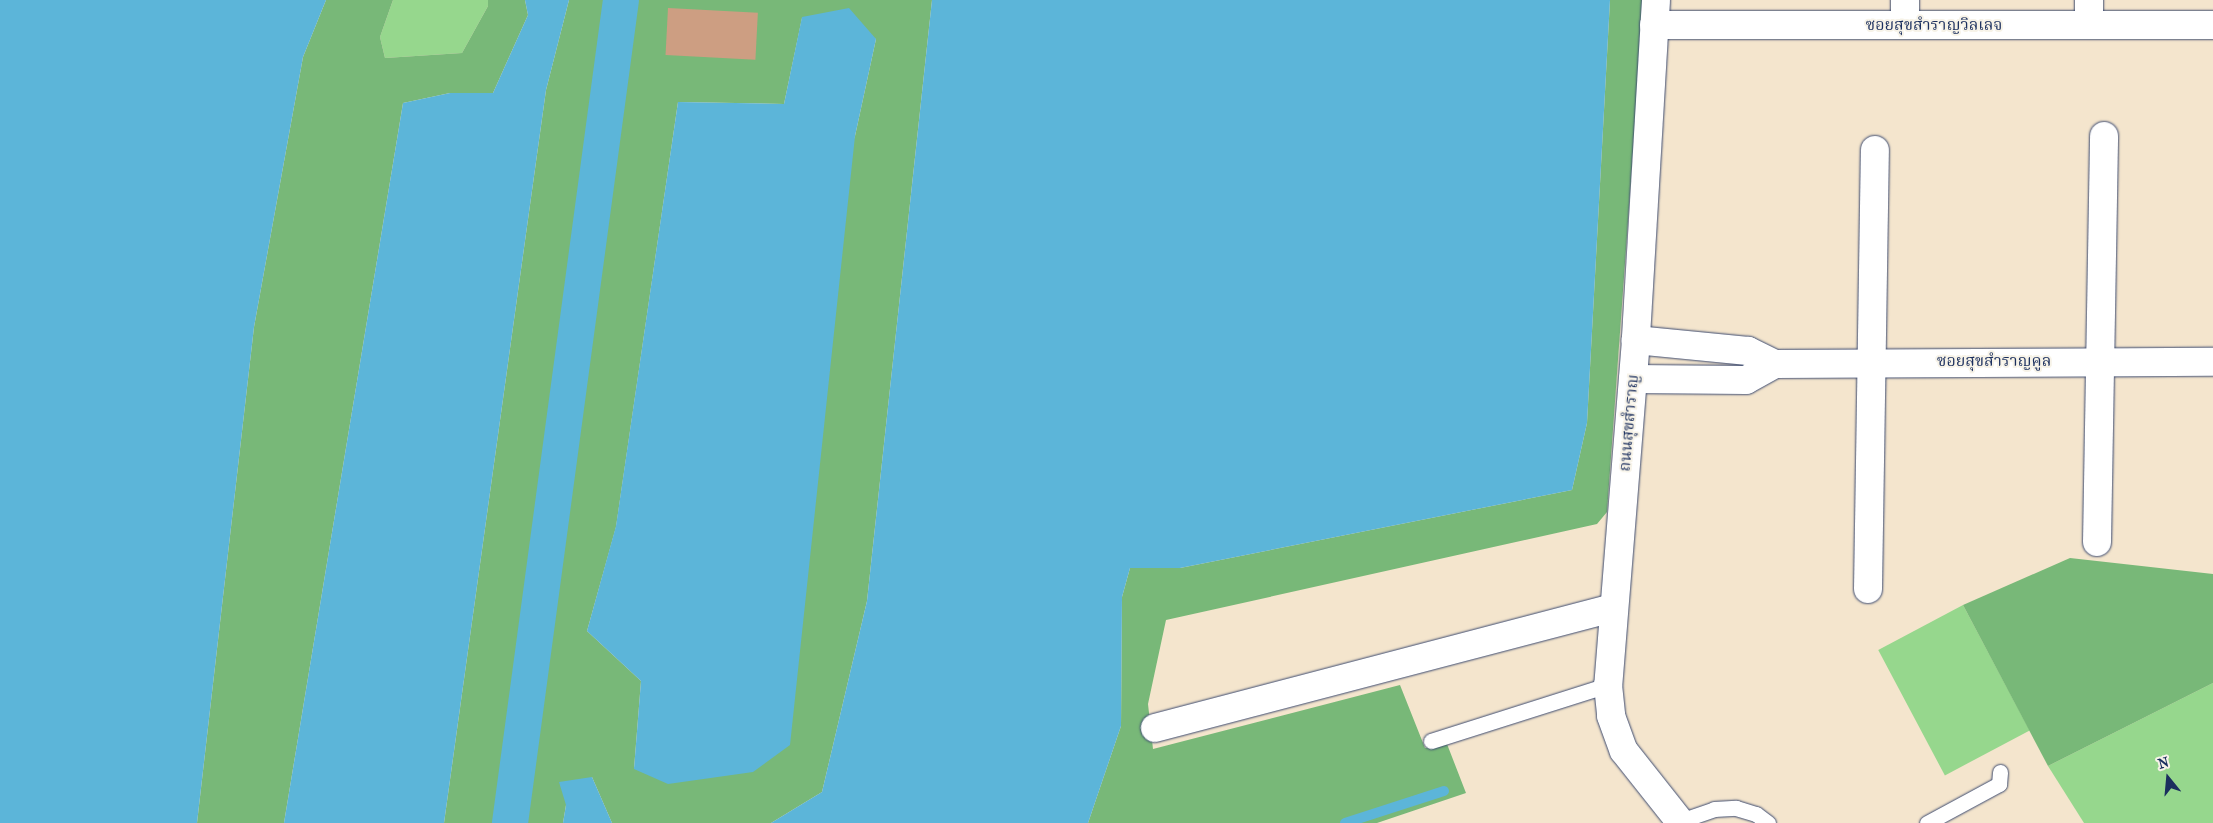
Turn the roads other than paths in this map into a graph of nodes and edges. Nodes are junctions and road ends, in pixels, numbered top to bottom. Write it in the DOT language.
graph roads {
  1 [pos="1655,12"];
  2 [pos="1905,12"];
  3 [pos="2089,13"];
  4 [pos="2213,25"];
  5 [pos="2104,136"];
  6 [pos="1875,150"];
  7 [pos="1636,340"];
  8 [pos="2101,360"];
  9 [pos="1871,361"];
  10 [pos="2213,362"];
  11 [pos="1774,364"];
  12 [pos="1633,379"];
  13 [pos="2097,542"];
  14 [pos="1868,589"];
  15 [pos="1612,608"];
  16 [pos="1608,685"];
  17 [pos="1155,728"];
  18 [pos="1431,741"];
  19 [pos="2000,772"];
  20 [pos="1680,822"];
  21 [pos="1768,823"];
  22 [pos="1927,823"];
  1 -- 2 [label="street, ซอยสุขสำราญวิลเลจ"];
  1 -- 7 [label="street, ถนนสุขสำราญ"];
  2 -- 3 [label="street, ซอยสุขสำราญวิลเลจ"];
  3 -- 4 [label="street, ซอยสุขสำราญวิลเลจ"];
  5 -- 8 [label="street"];
  6 -- 9 [label="street"];
  7 -- 11 [label="street, ซอยสุขสำราญคูล"];
  7 -- 12 [label="street, ถนนสุขสำราญ"];
  8 -- 9 [label="street, ซอยสุขสำราญคูล"];
  8 -- 10 [label="street, ซอยสุขสำราญคูล"];
  8 -- 13 [label="street"];
  9 -- 11 [label="street, ซอยสุขสำราญคูล"];
  9 -- 14 [label="street"];
  11 -- 12 [label="street, ซอยสุขสำราญคูล"];
  12 -- 15 [label="street, ถนนสุขสำราญ"];
  15 -- 16 [label="street, ถนนสุขสำราญ"];
  15 -- 17 [label="street"];
  16 -- 18 [label="lane"];
  16 -- 20 [label="street, ถนนสุขสำราญ"];
  19 -- 22 [label="lane"];
  20 -- 21 [label="lane"];
}
